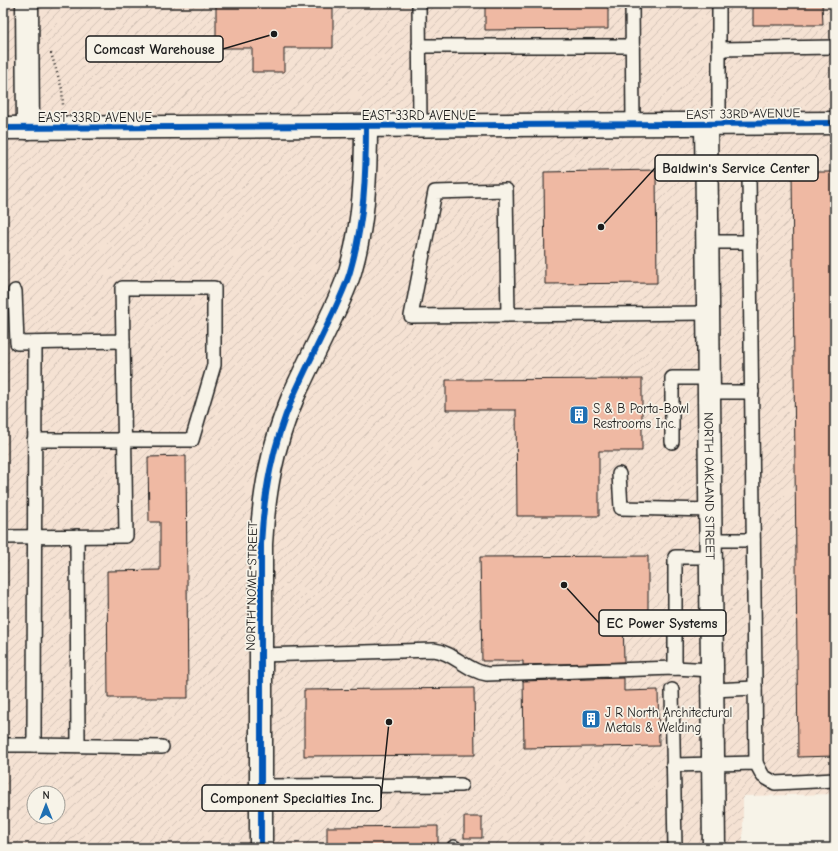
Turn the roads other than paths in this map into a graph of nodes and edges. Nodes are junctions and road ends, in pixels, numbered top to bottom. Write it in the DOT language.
graph roads {
  1 [pos="27,3"];
  2 [pos="419,3"];
  3 [pos="632,3"];
  4 [pos="719,3"];
  5 [pos="419,46"];
  6 [pos="632,46"];
  7 [pos="835,47"];
  8 [pos="719,49"];
  9 [pos="835,123"];
  10 [pos="713,124"];
  11 [pos="633,125"];
  12 [pos="420,126"];
  13 [pos="366,127"];
  14 [pos="3,128"];
  15 [pos="28,128"];
  16 [pos="749,176"];
  17 [pos="708,242"];
  18 [pos="750,242"];
  19 [pos="15,291"];
  20 [pos="708,313"];
  21 [pos="508,315"];
  22 [pos="123,341"];
  23 [pos="35,343"];
  24 [pos="709,385"];
  25 [pos="752,392"];
  26 [pos="34,440"];
  27 [pos="125,440"];
  28 [pos="672,442"];
  29 [pos="619,474"];
  30 [pos="711,510"];
  31 [pos="34,536"];
  32 [pos="77,536"];
  33 [pos="3,538"];
  34 [pos="753,540"];
  35 [pos="711,548"];
  36 [pos="261,655"];
  37 [pos="675,668"];
  38 [pos="712,680"];
  39 [pos="755,688"];
  40 [pos="672,690"];
  41 [pos="3,745"];
  42 [pos="34,745"];
  43 [pos="78,745"];
  44 [pos="162,746"];
  45 [pos="756,763"];
  46 [pos="714,764"];
  47 [pos="673,765"];
  48 [pos="835,780"];
  49 [pos="461,785"];
  50 [pos="261,786"];
  51 [pos="261,848"];
  52 [pos="675,848"];
  53 [pos="714,848"];
  1 -- 15 [label="street"];
  2 -- 5 [label="lane"];
  3 -- 6 [label="lane"];
  4 -- 8 [label="lane"];
  5 -- 6 [label="lane"];
  5 -- 12 [label="lane"];
  6 -- 11 [label="lane"];
  7 -- 8 [label="lane"];
  8 -- 10 [label="lane"];
  9 -- 10 [label="street, EAST 33RD AVENUE"];
  10 -- 11 [label="street, EAST 33RD AVENUE"];
  10 -- 17 [label="street, NORTH OAKLAND STREET"];
  11 -- 12 [label="street, EAST 33RD AVENUE"];
  12 -- 13 [label="street, EAST 33RD AVENUE"];
  13 -- 15 [label="street, EAST 33RD AVENUE"];
  13 -- 36 [label="street, NORTH NOME STREET"];
  14 -- 15 [label="street, EAST 33RD AVENUE"];
  16 -- 18 [label="lane"];
  17 -- 18 [label="lane"];
  17 -- 20 [label="street, NORTH OAKLAND STREET"];
  18 -- 25 [label="lane"];
  19 -- 23 [label="lane"];
  20 -- 21 [label="lane"];
  20 -- 24 [label="street, NORTH OAKLAND STREET"];
  21 -- 21 [label="lane"];
  22 -- 23 [label="lane"];
  22 -- 27 [label="lane"];
  22 -- 27 [label="lane"];
  23 -- 26 [label="lane"];
  24 -- 25 [label="lane"];
  24 -- 28 [label="lane"];
  24 -- 30 [label="street, NORTH OAKLAND STREET"];
  25 -- 34 [label="lane"];
  26 -- 27 [label="lane"];
  26 -- 31 [label="lane"];
  27 -- 32 [label="lane"];
  29 -- 30 [label="lane"];
  30 -- 35 [label="street, NORTH OAKLAND STREET"];
  31 -- 32 [label="lane"];
  31 -- 33 [label="lane"];
  31 -- 42 [label="lane"];
  32 -- 43 [label="lane"];
  34 -- 35 [label="lane"];
  34 -- 39 [label="lane"];
  35 -- 37 [label="lane"];
  35 -- 38 [label="street, NORTH OAKLAND STREET"];
  36 -- 37 [label="lane"];
  36 -- 50 [label="street, NORTH NOME STREET"];
  37 -- 38 [label="lane"];
  38 -- 39 [label="lane"];
  38 -- 46 [label="street, NORTH OAKLAND STREET"];
  39 -- 45 [label="lane"];
  40 -- 47 [label="lane"];
  41 -- 42 [label="lane"];
  42 -- 43 [label="lane"];
  43 -- 44 [label="lane"];
  45 -- 46 [label="lane"];
  45 -- 48 [label="lane"];
  46 -- 47 [label="lane"];
  46 -- 53 [label="street, NORTH OAKLAND STREET"];
  47 -- 52 [label="lane"];
  49 -- 50 [label="lane"];
  50 -- 51 [label="street, NORTH NOME STREET"];
}
